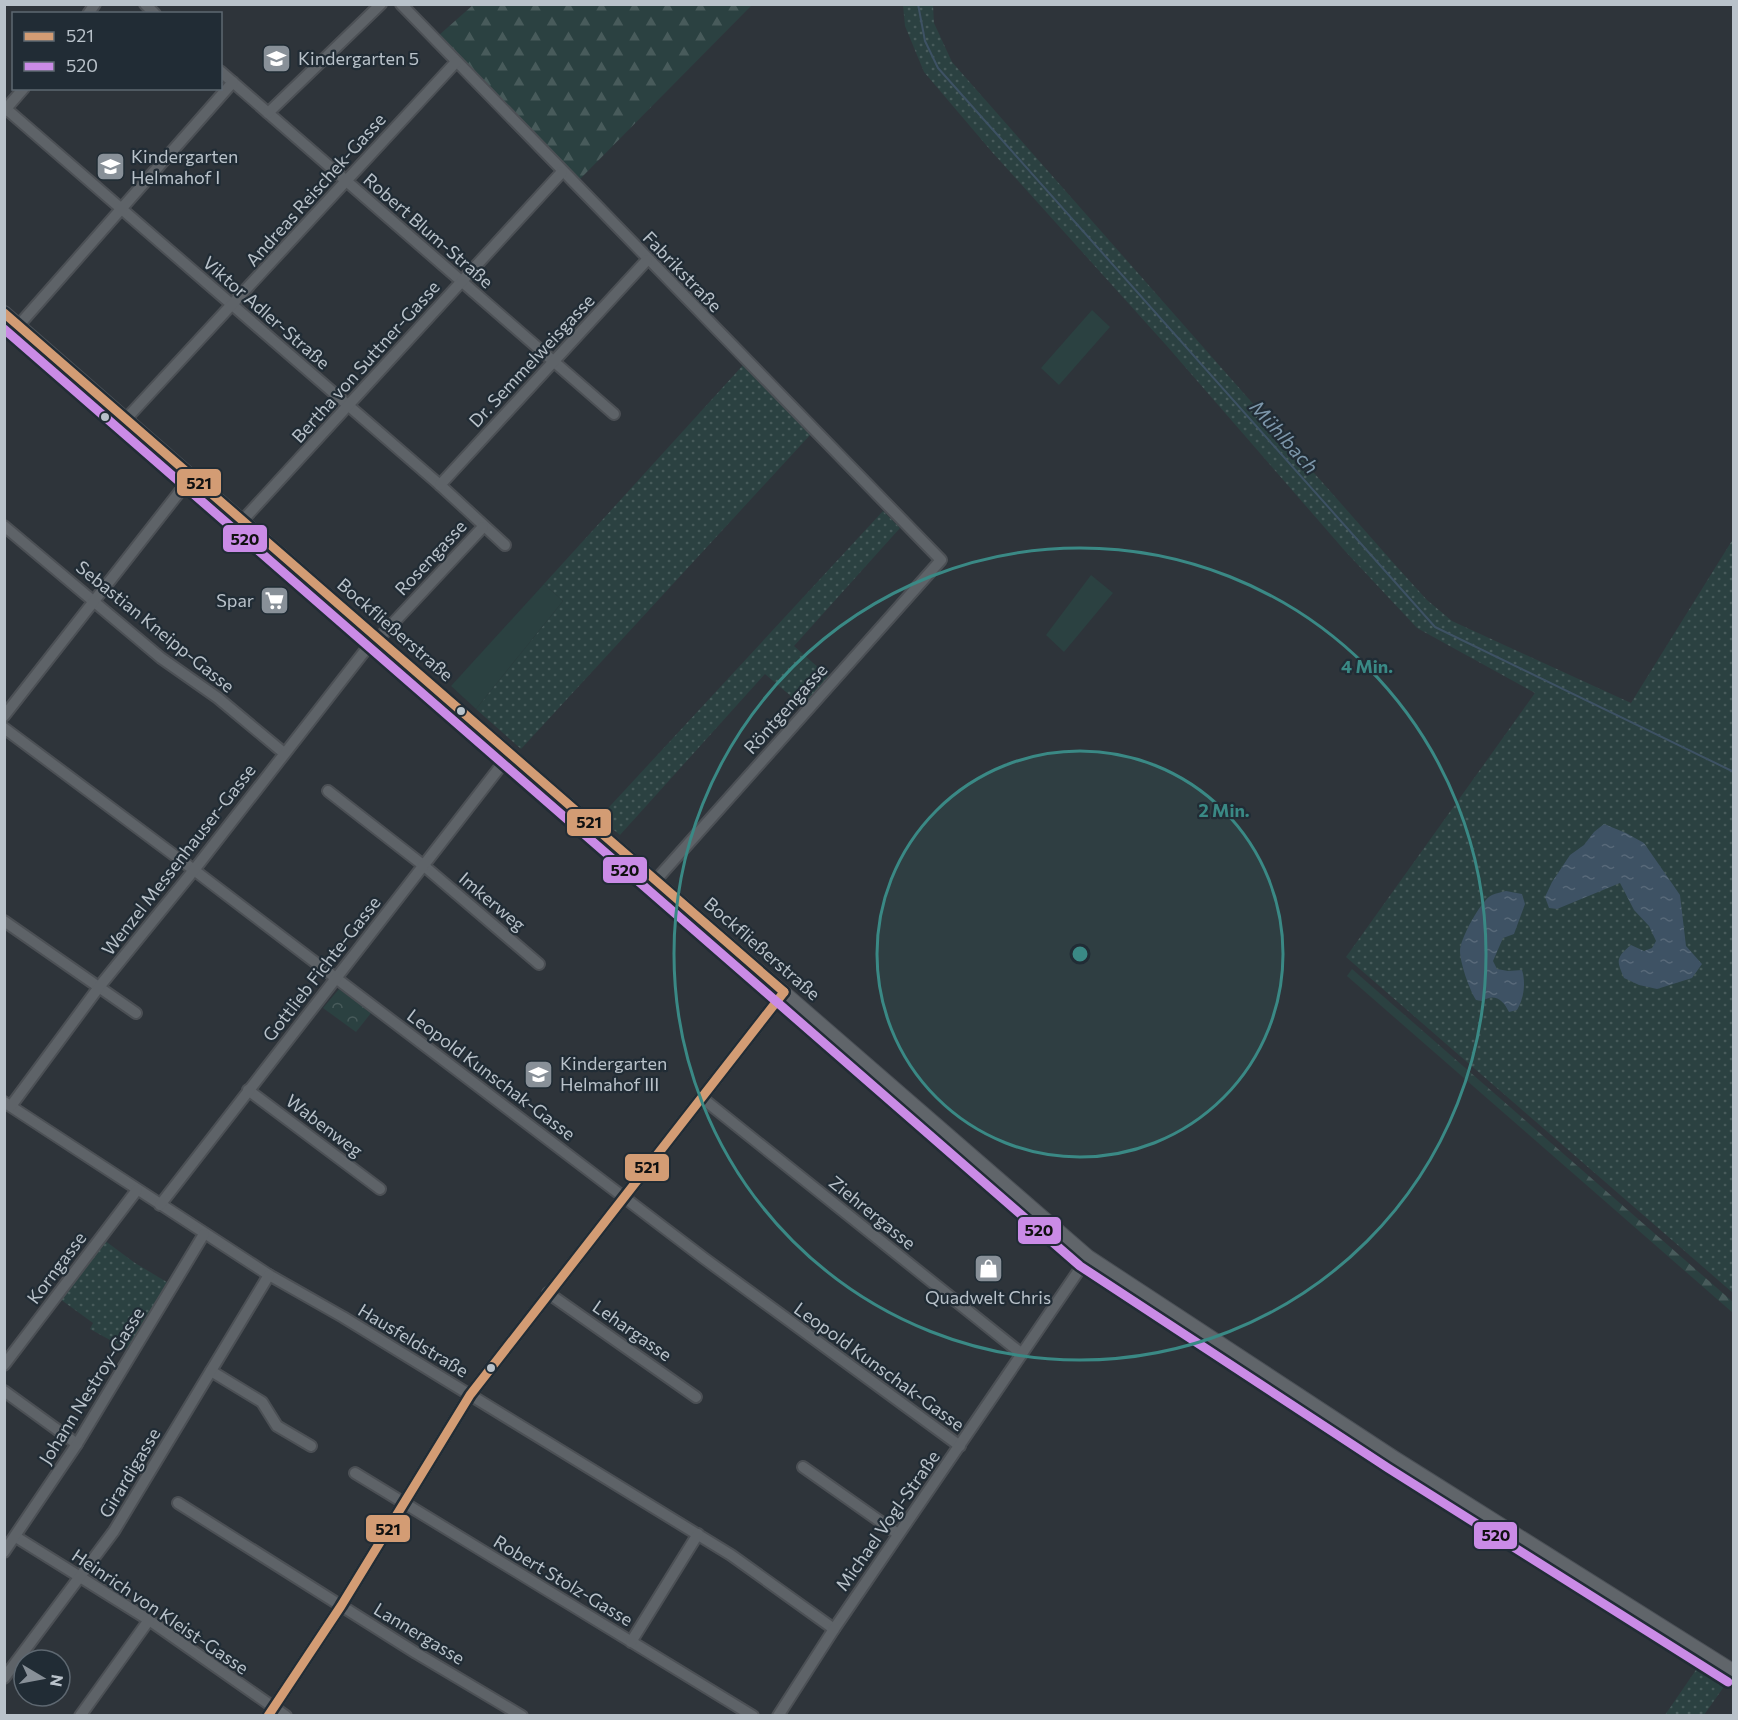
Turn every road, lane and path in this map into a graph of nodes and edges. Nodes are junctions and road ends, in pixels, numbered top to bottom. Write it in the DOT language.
graph roads {
  1 [pos="381,4"];
  2 [pos="401,4"];
  3 [pos="456,62"];
  4 [pos="222,73"];
  5 [pos="232,82"];
  6 [pos="22,90"];
  7 [pos="5,109"];
  8 [pos="268,113"];
  9 [pos="562,172"];
  10 [pos="346,181"];
  11 [pos="122,208"];
  12 [pos="647,260"];
  13 [pos="462,282"];
  14 [pos="233,306"];
  15 [pos="4,313"];
  16 [pos="19,325"];
  17 [pos="554,363"];
  18 [pos="348,407"];
  19 [pos="614,414"];
  20 [pos="126,419"];
  21 [pos="192,476"];
  22 [pos="440,485"];
  23 [pos="243,520"];
  24 [pos="4,526"];
  25 [pos="483,526"];
  26 [pos="505,545"];
  27 [pos="941,560"];
  28 [pos="95,602"];
  29 [pos="377,638"];
  30 [pos="4,716"];
  31 [pos="4,728"];
  32 [pos="284,753"];
  33 [pos="510,754"];
  34 [pos="328,790"];
  35 [pos="423,865"];
  36 [pos="194,870"];
  37 [pos="656,880"];
  38 [pos="4,921"];
  39 [pos="539,963"];
  40 [pos="336,978"];
  41 [pos="99,987"];
  42 [pos="784,992"];
  43 [pos="136,1013"];
  44 [pos="248,1090"];
  45 [pos="702,1098"];
  46 [pos="8,1104"];
  47 [pos="380,1189"];
  48 [pos="137,1190"];
  49 [pos="624,1196"];
  50 [pos="160,1204"];
  51 [pos="204,1234"];
  52 [pos="1088,1257"];
  53 [pos="269,1275"];
  54 [pos="548,1293"];
  55 [pos="1022,1354"];
  56 [pos="4,1365"];
  57 [pos="211,1371"];
  58 [pos="4,1391"];
  59 [pos="470,1395"];
  60 [pos="696,1397"];
  61 [pos="77,1444"];
  62 [pos="311,1446"];
  63 [pos="960,1446"];
  64 [pos="803,1467"];
  65 [pos="355,1473"];
  66 [pos="178,1503"];
  67 [pos="404,1503"];
  68 [pos="698,1534"];
  69 [pos="898,1534"];
  70 [pos="16,1537"];
  71 [pos="4,1552"];
  72 [pos="79,1577"];
  73 [pos="341,1606"];
  74 [pos="149,1620"];
  75 [pos="834,1629"];
  76 [pos="631,1642"];
  77 [pos="1734,1672"];
  78 [pos="4,1678"];
  79 [pos="271,1712"];
  80 [pos="80,1716"];
  81 [pos="286,1716"];
  82 [pos="522,1716"];
  83 [pos="753,1716"];
  84 [pos="778,1716"];
  1 -- 8 [label="street"];
  2 -- 3 [label="street, Fabrikstraße"];
  3 -- 9 [label="street, Fabrikstraße"];
  3 -- 10 [label="street, Andreas Reischek-Gasse"];
  4 -- 5 [label="street, Robert Blum-Straße"];
  5 -- 8 [label="street, Robert Blum-Straße"];
  5 -- 11 [label="street"];
  6 -- 7 [label="street"];
  7 -- 11 [label="street, Viktor Adler-Straße"];
  8 -- 10 [label="street, Robert Blum-Straße"];
  9 -- 12 [label="street, Fabrikstraße"];
  9 -- 13 [label="street, Bertha von Suttner-Gasse"];
  10 -- 13 [label="street, Robert Blum-Straße"];
  10 -- 14 [label="street, Andreas Reischek-Gasse"];
  11 -- 14 [label="street, Viktor Adler-Straße"];
  11 -- 16 [label="street"];
  12 -- 17 [label="street, Dr. Semmelweisgasse"];
  12 -- 27 [label="street, Fabrikstraße"];
  13 -- 17 [label="street, Robert Blum-Straße"];
  13 -- 18 [label="street, Bertha von Suttner-Gasse"];
  14 -- 18 [label="street, Viktor Adler-Straße"];
  14 -- 20 [label="street, Andreas Reischek-Gasse"];
  15 -- 16 [label="main road, Bockfließerstraße"];
  16 -- 20 [label="main road, Bockfließerstraße"];
  17 -- 19 [label="street, Robert Blum-Straße"];
  17 -- 22 [label="street, Dr. Semmelweisgasse"];
  18 -- 22 [label="street, Viktor Adler-Straße"];
  18 -- 23 [label="street, Bertha von Suttner-Gasse"];
  20 -- 21 [label="main road, Bockfließerstraße"];
  21 -- 23 [label="main road, Bockfließerstraße"];
  21 -- 28 [label="street"];
  22 -- 25 [label="street, Viktor Adler-Straße"];
  23 -- 29 [label="main road, Bockfließerstraße"];
  24 -- 28 [label="street, Sebastian Kneipp-Gasse"];
  25 -- 26 [label="street, Viktor Adler-Straße"];
  25 -- 29 [label="street, Rosengasse"];
  27 -- 37 [label="street, Röntgengasse"];
  28 -- 30 [label="street"];
  28 -- 32 [label="street, Sebastian Kneipp-Gasse"];
  29 -- 32 [label="street, Wenzel Messenhauser-Gasse"];
  29 -- 33 [label="main road, Bockfließerstraße"];
  31 -- 36 [label="street, Leopold Kunschak-Gasse"];
  32 -- 36 [label="street, Wenzel Messenhauser-Gasse"];
  33 -- 35 [label="street, Gottlieb Fichte-Gasse"];
  33 -- 37 [label="main road, Bockfließerstraße"];
  34 -- 35 [label="street"];
  35 -- 39 [label="street, Imkerweg"];
  35 -- 40 [label="street, Gottlieb Fichte-Gasse"];
  36 -- 40 [label="street, Leopold Kunschak-Gasse"];
  36 -- 41 [label="street, Wenzel Messenhauser-Gasse"];
  37 -- 42 [label="main road, Bockfließerstraße"];
  38 -- 41 [label="street"];
  40 -- 44 [label="street, Gottlieb Fichte-Gasse"];
  40 -- 49 [label="street, Leopold Kunschak-Gasse"];
  41 -- 43 [label="street"];
  41 -- 46 [label="street, Wenzel Messenhauser-Gasse"];
  42 -- 45 [label="street"];
  42 -- 52 [label="main road, Bockfließerstraße"];
  44 -- 47 [label="street, Wabenweg"];
  44 -- 50 [label="street, Gottlieb Fichte-Gasse"];
  45 -- 49 [label="street"];
  45 -- 55 [label="street, Ziehrergasse"];
  46 -- 48 [label="street, Hausfeldstraße"];
  48 -- 50 [label="street, Hausfeldstraße"];
  48 -- 56 [label="street, Korngasse"];
  49 -- 54 [label="street"];
  49 -- 63 [label="street, Leopold Kunschak-Gasse"];
  50 -- 51 [label="street, Hausfeldstraße"];
  51 -- 53 [label="street, Hausfeldstraße"];
  51 -- 61 [label="street, Johann Nestroy-Gasse"];
  52 -- 55 [label="street, Michael Vogl-Straße"];
  52 -- 77 [label="main road, Bockfließerstraße"];
  53 -- 57 [label="street, Girardigasse"];
  53 -- 59 [label="street, Hausfeldstraße"];
  54 -- 59 [label="street"];
  54 -- 60 [label="street, Lehargasse"];
  55 -- 63 [label="street, Michael Vogl-Straße"];
  57 -- 62 [label="street"];
  57 -- 72 [label="street, Girardigasse"];
  58 -- 61 [label="street"];
  59 -- 67 [label="street"];
  59 -- 68 [label="street, Hausfeldstraße"];
  61 -- 70 [label="street, Johann Nestroy-Gasse"];
  63 -- 69 [label="street, Michael Vogl-Straße"];
  64 -- 69 [label="street"];
  65 -- 67 [label="street, Robert Stolz-Gasse"];
  66 -- 73 [label="street, Lannergasse"];
  67 -- 73 [label="street"];
  67 -- 76 [label="street, Robert Stolz-Gasse"];
  68 -- 75 [label="street, Hausfeldstraße"];
  68 -- 76 [label="street"];
  69 -- 75 [label="street, Michael Vogl-Straße"];
  70 -- 71 [label="street, Johann Nestroy-Gasse"];
  70 -- 72 [label="street, Heinrich von Kleist-Gasse"];
  72 -- 74 [label="street, Heinrich von Kleist-Gasse"];
  72 -- 78 [label="street, Girardigasse"];
  73 -- 79 [label="street"];
  73 -- 82 [label="street, Lannergasse"];
  74 -- 79 [label="street, Heinrich von Kleist-Gasse"];
  74 -- 80 [label="street"];
  75 -- 84 [label="street, Michael Vogl-Straße"];
  76 -- 83 [label="street, Robert Stolz-Gasse"];
  79 -- 81 [label="street, Heinrich von Kleist-Gasse"];
}
